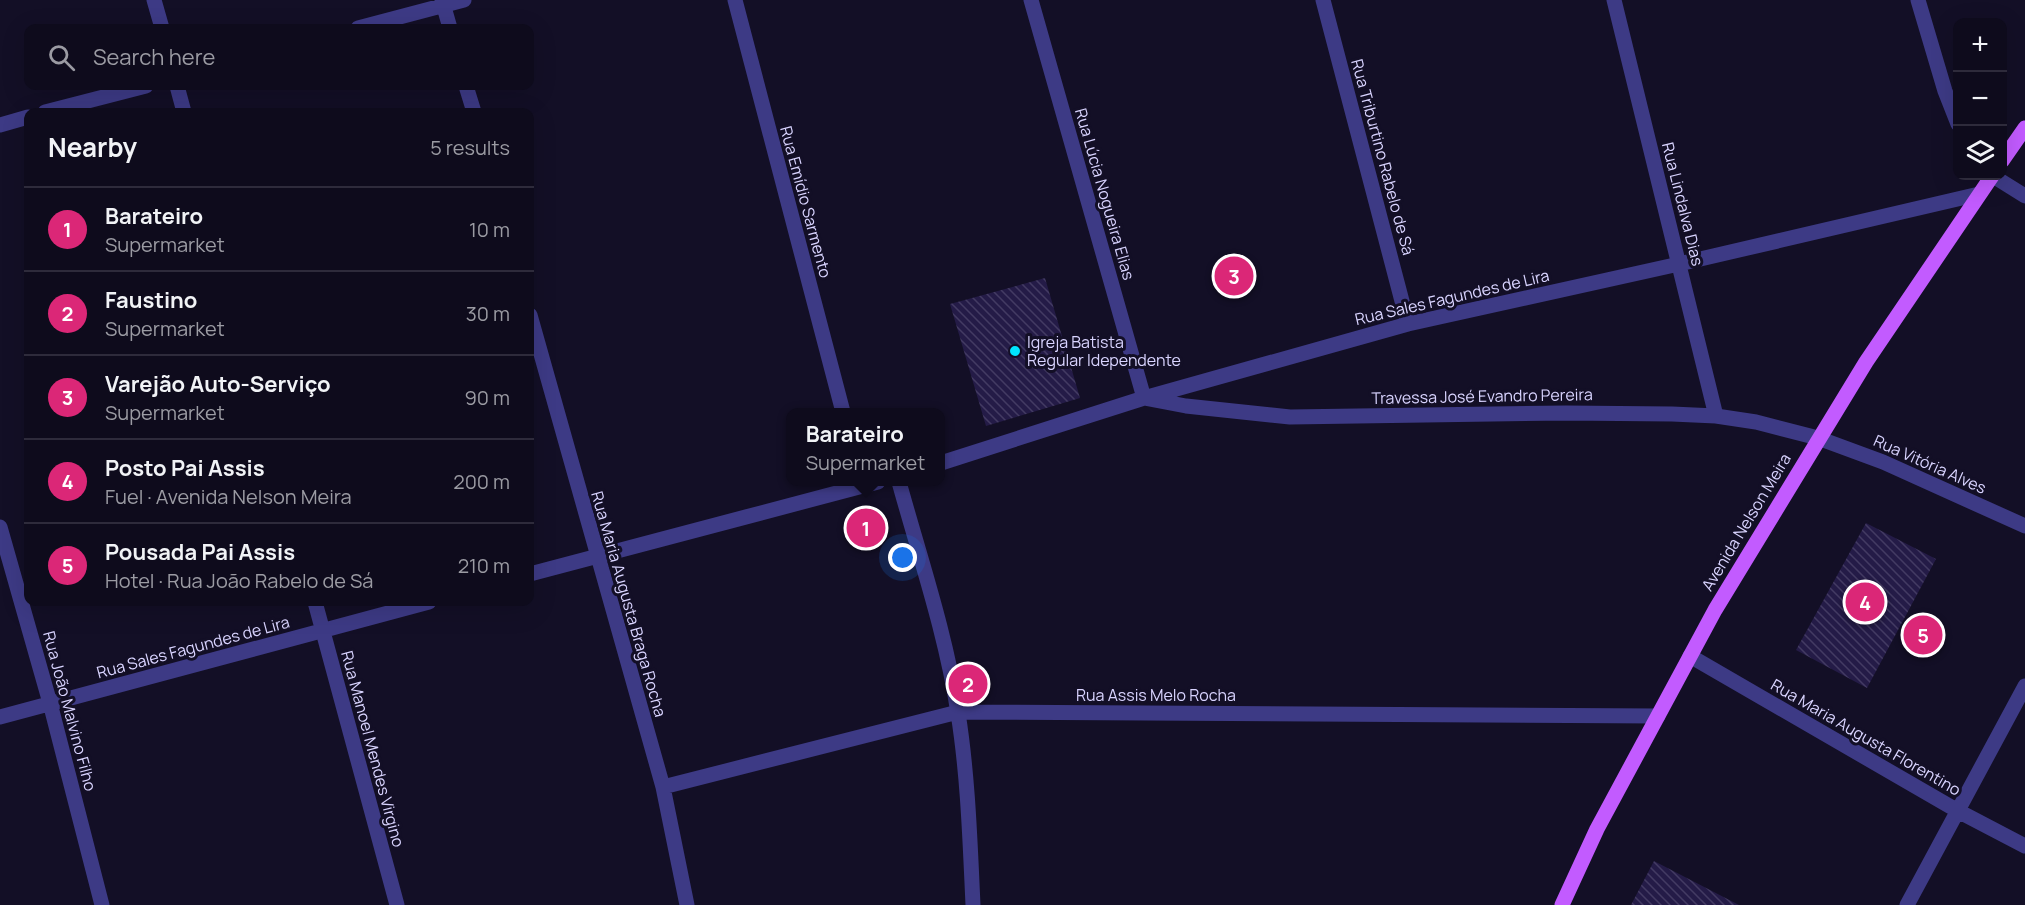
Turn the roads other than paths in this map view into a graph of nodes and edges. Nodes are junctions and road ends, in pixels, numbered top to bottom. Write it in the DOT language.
graph roads {
  1 [pos="154,0"];
  2 [pos="464,0"];
  3 [pos="735,0"];
  4 [pos="1031,0"];
  5 [pos="1323,0"];
  6 [pos="1614,0"];
  7 [pos="1918,0"];
  8 [pos="443,3"];
  9 [pos="161,24"];
  10 [pos="372,24"];
  11 [pos="449,24"];
  12 [pos="130,90"];
  13 [pos="178,90"];
  14 [pos="467,90"];
  15 [pos="61,108"];
  16 [pos="183,108"];
  17 [pos="473,108"];
  18 [pos="1953,111"];
  19 [pos="24,118"];
  20 [pos="0,125"];
  21 [pos="2025,128"];
  22 [pos="2007,153"];
  23 [pos="1989,180"];
  24 [pos="1999,180"];
  25 [pos="1979,194"];
  26 [pos="2025,196"];
  27 [pos="1679,264"];
  28 [pos="1408,324"];
  29 [pos="534,330"];
  30 [pos="1144,398"];
  31 [pos="842,408"];
  32 [pos="1716,416"];
  33 [pos="1818,438"];
  34 [pos="945,462"];
  35 [pos="855,486"];
  36 [pos="900,486"];
  37 [pos="2025,526"];
  38 [pos="0,528"];
  39 [pos="596,556"];
  40 [pos="534,573"];
  41 [pos="316,606"];
  42 [pos="414,606"];
  43 [pos="323,631"];
  44 [pos="1690,656"];
  45 [pos="2025,686"];
  46 [pos="50,703"];
  47 [pos="958,712"];
  48 [pos="1658,716"];
  49 [pos="0,717"];
  50 [pos="663,787"];
  51 [pos="1958,811"];
  52 [pos="2025,846"];
  53 [pos="102,905"];
  54 [pos="397,905"];
  55 [pos="687,905"];
  56 [pos="973,905"];
  57 [pos="1562,905"];
  58 [pos="1907,905"];
  1 -- 9 [label="street"];
  2 -- 8 [label="street"];
  3 -- 31 [label="street, Rua Emídio Sarmento"];
  4 -- 30 [label="street, Rua Lúcia Nogueira Elias"];
  5 -- 28 [label="street, Rua Triburtino Rabelo de Sá"];
  6 -- 27 [label="street, Rua Lindalva Dias"];
  7 -- 18 [label="street"];
  8 -- 10 [label="street"];
  8 -- 11 [label="street"];
  12 -- 15 [label="street"];
  13 -- 16 [label="street"];
  14 -- 17 [label="street"];
  19 -- 20 [label="street"];
  21 -- 22 [label="main road"];
  23 -- 25 [label="main road, Avenida Nelson Meira"];
  24 -- 26 [label="street"];
  25 -- 27 [label="street, Rua Sales Fagundes de Lira"];
  25 -- 33 [label="main road, Avenida Nelson Meira"];
  27 -- 28 [label="street, Rua Sales Fagundes de Lira"];
  27 -- 32 [label="street, Rua Lindalva Dias"];
  28 -- 30 [label="street, Rua Sales Fagundes de Lira"];
  29 -- 39 [label="street, Rua Maria Augusta Braga Rocha"];
  30 -- 32 [label="street, Travessa José Evandro Pereira"];
  30 -- 34 [label="street, Rua Sales Fagundes de Lira"];
  32 -- 33 [label="street, Travessa José Evandro Pereira"];
  33 -- 37 [label="street, Rua Vitória Alves"];
  33 -- 44 [label="main road, Avenida Nelson Meira"];
  35 -- 39 [label="street"];
  36 -- 47 [label="street"];
  38 -- 46 [label="street, Rua João Malvino Filho"];
  39 -- 40 [label="street"];
  39 -- 50 [label="street, Rua Maria Augusta Braga Rocha"];
  41 -- 43 [label="street, Rua Manoel Mendes Virgino"];
  42 -- 43 [label="street, Rua Sales Fagundes de Lira"];
  43 -- 46 [label="street, Rua Sales Fagundes de Lira"];
  43 -- 54 [label="street, Rua Manoel Mendes Virgino"];
  44 -- 48 [label="main road, Avenida Nelson Meira"];
  44 -- 51 [label="street, Rua Maria Augusta Florentino"];
  45 -- 51 [label="street"];
  46 -- 49 [label="street, Rua Sales Fagundes de Lira"];
  46 -- 53 [label="street, Rua João Malvino Filho"];
  47 -- 48 [label="street, Rua Assis Melo Rocha"];
  47 -- 50 [label="street, Rua Assis Melo Rocha"];
  47 -- 56 [label="street"];
  48 -- 57 [label="main road, Avenida Nelson Meira"];
  50 -- 55 [label="street, Rua Maria Augusta Braga Rocha"];
  51 -- 52 [label="street, Rua Maria Augusta Florentino"];
  51 -- 58 [label="street"];
}
